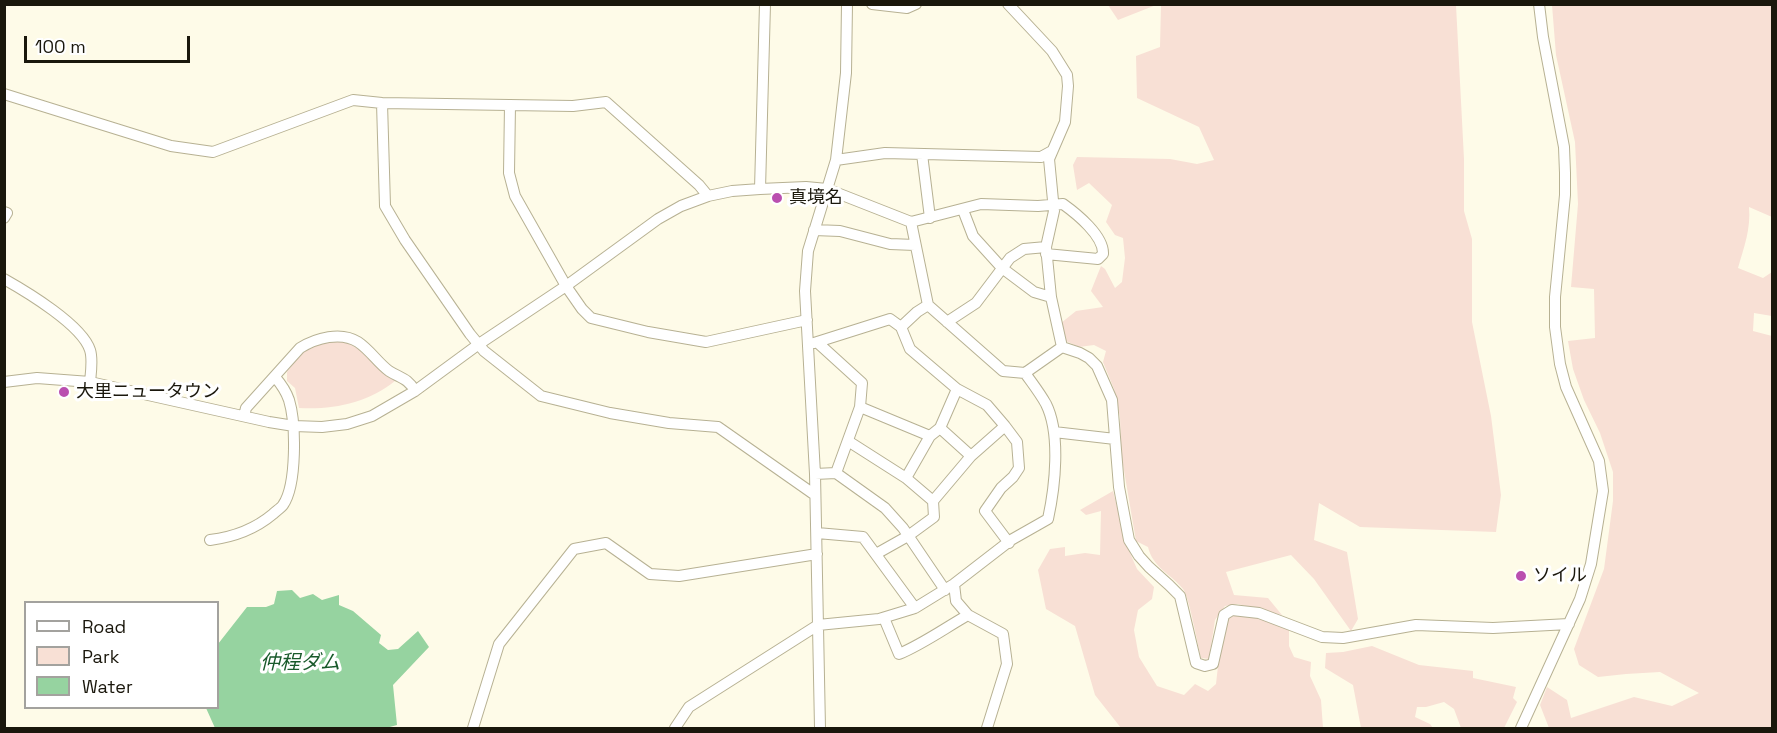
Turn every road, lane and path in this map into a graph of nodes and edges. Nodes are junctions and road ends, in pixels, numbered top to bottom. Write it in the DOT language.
graph roads {
  1 [pos="765,4"];
  2 [pos="847,4"];
  3 [pos="872,4"];
  4 [pos="916,4"];
  5 [pos="1008,4"];
  6 [pos="1539,4"];
  7 [pos="4,94"];
  8 [pos="382,103"];
  9 [pos="510,105"];
  10 [pos="1052,151"];
  11 [pos="922,154"];
  12 [pos="836,160"];
  13 [pos="760,189"];
  14 [pos="827,189"];
  15 [pos="708,196"];
  16 [pos="1053,204"];
  17 [pos="963,210"];
  18 [pos="4,212"];
  19 [pos="4,218"];
  20 [pos="930,218"];
  21 [pos="910,222"];
  22 [pos="814,230"];
  23 [pos="915,245"];
  24 [pos="1046,250"];
  25 [pos="1002,268"];
  26 [pos="5,279"];
  27 [pos="566,286"];
  28 [pos="1051,297"];
  29 [pos="928,305"];
  30 [pos="807,320"];
  31 [pos="947,322"];
  32 [pos="901,327"];
  33 [pos="479,344"];
  34 [pos="813,344"];
  35 [pos="1062,347"];
  36 [pos="1025,373"];
  37 [pos="275,377"];
  38 [pos="4,382"];
  39 [pos="90,382"];
  40 [pos="957,388"];
  41 [pos="415,390"];
  42 [pos="860,407"];
  43 [pos="244,416"];
  44 [pos="294,426"];
  45 [pos="1005,426"];
  46 [pos="940,428"];
  47 [pos="1054,432"];
  48 [pos="930,436"];
  49 [pos="1114,439"];
  50 [pos="848,441"];
  51 [pos="971,456"];
  52 [pos="836,473"];
  53 [pos="815,474"];
  54 [pos="906,478"];
  55 [pos="815,495"];
  56 [pos="933,501"];
  57 [pos="817,533"];
  58 [pos="908,536"];
  59 [pos="210,540"];
  60 [pos="1009,543"];
  61 [pos="817,554"];
  62 [pos="876,554"];
  63 [pos="950,587"];
  64 [pos="915,608"];
  65 [pos="968,615"];
  66 [pos="884,618"];
  67 [pos="1569,624"];
  68 [pos="818,625"];
  69 [pos="473,729"];
  70 [pos="675,729"];
  71 [pos="820,729"];
  72 [pos="987,729"];
  73 [pos="1521,729"];
  1 -- 13 [label="street"];
  2 -- 12 [label="street"];
  3 -- 4 [label="street"];
  5 -- 10 [label="street"];
  6 -- 67 [label="street"];
  7 -- 8 [label="street"];
  8 -- 9 [label="street"];
  8 -- 33 [label="street"];
  9 -- 15 [label="street"];
  9 -- 27 [label="street"];
  10 -- 11 [label="street"];
  10 -- 16 [label="street"];
  11 -- 12 [label="street"];
  11 -- 20 [label="street"];
  12 -- 14 [label="street"];
  13 -- 14 [label="street"];
  13 -- 15 [label="street"];
  14 -- 21 [label="street"];
  14 -- 22 [label="street"];
  15 -- 27 [label="street"];
  16 -- 17 [label="street"];
  16 -- 24 [label="street"];
  16 -- 24 [label="street"];
  17 -- 20 [label="street"];
  17 -- 25 [label="street"];
  18 -- 19 [label="street"];
  20 -- 21 [label="street"];
  21 -- 23 [label="street"];
  22 -- 23 [label="street"];
  22 -- 30 [label="street"];
  23 -- 29 [label="street"];
  24 -- 25 [label="street"];
  24 -- 28 [label="street"];
  25 -- 28 [label="street"];
  25 -- 31 [label="street"];
  26 -- 39 [label="street"];
  27 -- 30 [label="street"];
  27 -- 33 [label="street"];
  28 -- 35 [label="street"];
  29 -- 31 [label="street"];
  29 -- 32 [label="street"];
  30 -- 34 [label="street"];
  31 -- 36 [label="street"];
  32 -- 34 [label="street"];
  32 -- 40 [label="street"];
  33 -- 41 [label="street"];
  33 -- 55 [label="street"];
  34 -- 42 [label="street"];
  34 -- 53 [label="street"];
  35 -- 36 [label="street"];
  35 -- 49 [label="street"];
  36 -- 47 [label="street"];
  37 -- 41 [label="street"];
  37 -- 43 [label="street"];
  37 -- 44 [label="street"];
  38 -- 39 [label="street"];
  39 -- 43 [label="street"];
  40 -- 45 [label="street"];
  40 -- 46 [label="street"];
  41 -- 44 [label="street"];
  42 -- 48 [label="street"];
  42 -- 50 [label="street"];
  43 -- 44 [label="street"];
  44 -- 59 [label="street"];
  45 -- 51 [label="street"];
  45 -- 60 [label="street"];
  46 -- 48 [label="street"];
  46 -- 51 [label="street"];
  47 -- 49 [label="street"];
  47 -- 60 [label="street"];
  48 -- 54 [label="street"];
  49 -- 67 [label="street"];
  50 -- 52 [label="street"];
  50 -- 54 [label="street"];
  51 -- 56 [label="street"];
  52 -- 53 [label="street"];
  52 -- 58 [label="street"];
  53 -- 55 [label="street"];
  54 -- 56 [label="street"];
  55 -- 57 [label="street"];
  56 -- 58 [label="street"];
  57 -- 61 [label="street"];
  57 -- 62 [label="street"];
  58 -- 62 [label="street"];
  58 -- 63 [label="street"];
  60 -- 63 [label="street"];
  61 -- 68 [label="street"];
  61 -- 69 [label="street"];
  62 -- 64 [label="street"];
  63 -- 64 [label="street"];
  63 -- 65 [label="street"];
  64 -- 66 [label="street"];
  65 -- 66 [label="street"];
  65 -- 72 [label="street"];
  66 -- 68 [label="street"];
  67 -- 73 [label="street"];
  68 -- 70 [label="street"];
  68 -- 71 [label="street"];
}
